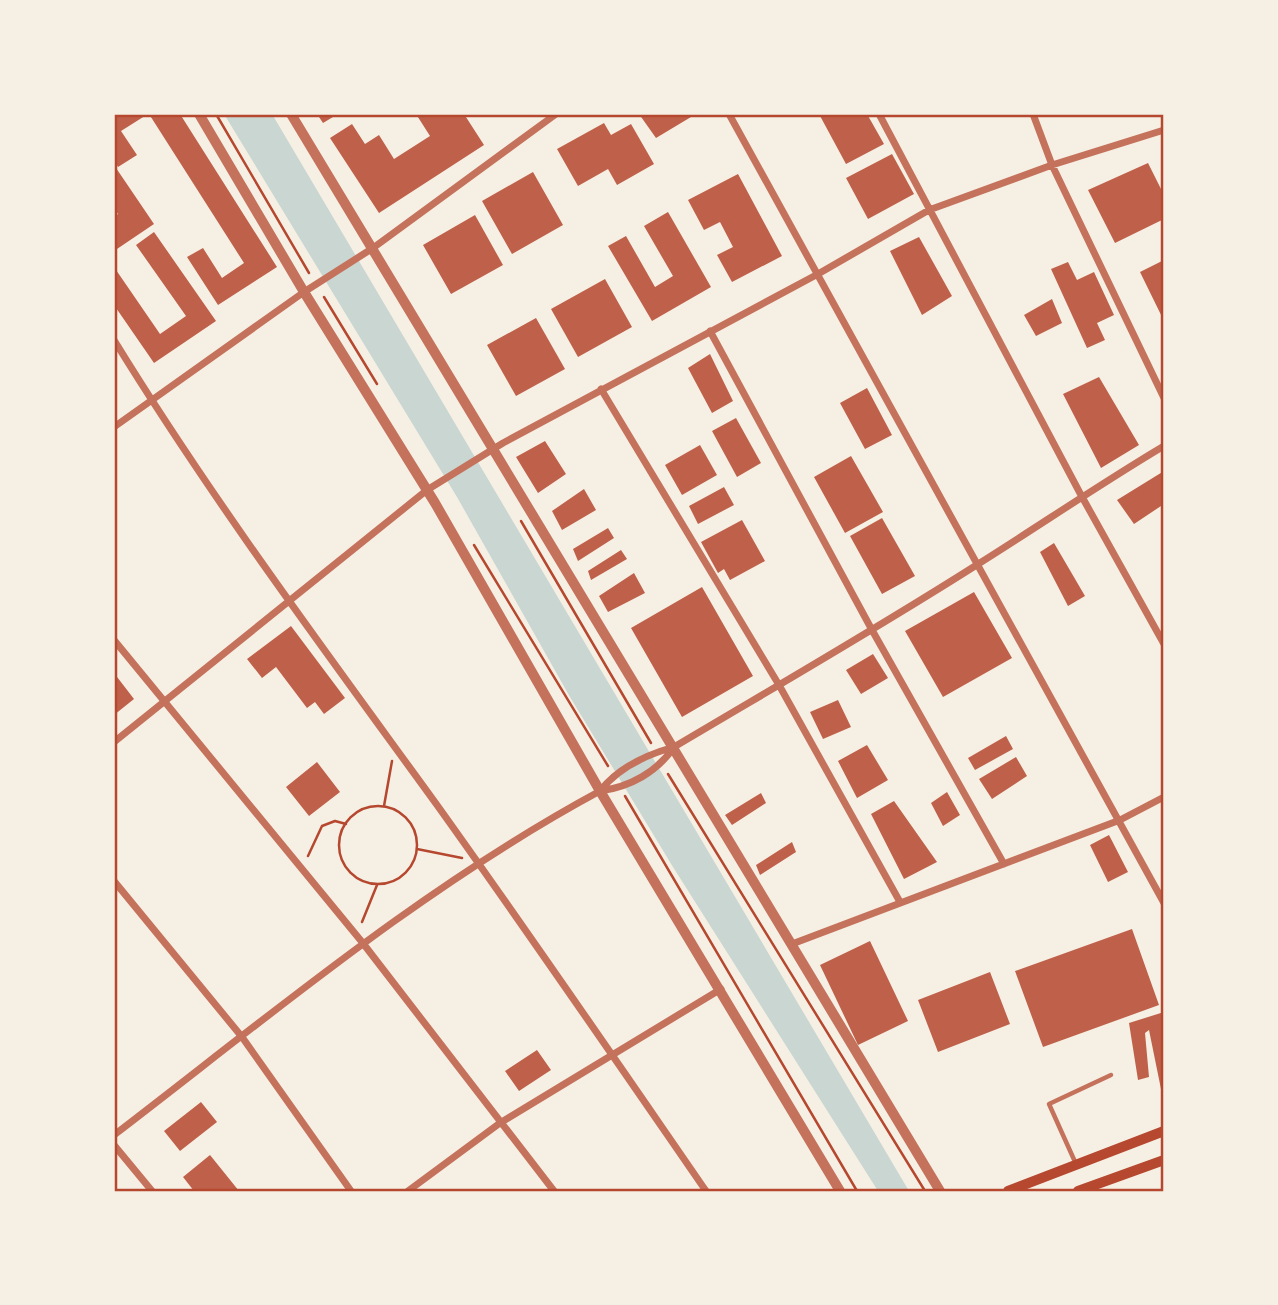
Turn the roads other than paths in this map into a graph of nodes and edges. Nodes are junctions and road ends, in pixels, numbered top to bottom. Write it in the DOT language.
graph roads {
  1 [pos="199,114"];
  2 [pos="291,114"];
  3 [pos="556,114"];
  4 [pos="729,114"];
  5 [pos="879,114"];
  6 [pos="1033,114"];
  7 [pos="1164,130"];
  8 [pos="1052,165"];
  9 [pos="929,210"];
  10 [pos="373,248"];
  11 [pos="818,274"];
  12 [pos="304,292"];
  13 [pos="710,331"];
  14 [pos="114,340"];
  15 [pos="601,389"];
  16 [pos="1164,398"];
  17 [pos="152,402"];
  18 [pos="114,427"];
  19 [pos="1164,446"];
  20 [pos="491,450"];
  21 [pos="427,490"];
  22 [pos="1081,495"];
  23 [pos="977,565"];
  24 [pos="290,603"];
  25 [pos="872,630"];
  26 [pos="114,640"];
  27 [pos="1164,644"];
  28 [pos="779,685"];
  29 [pos="164,702"];
  30 [pos="114,742"];
  31 [pos="674,747"];
  32 [pos="600,791"];
  33 [pos="1164,797"];
  34 [pos="1120,820"];
  35 [pos="478,862"];
  36 [pos="1004,864"];
  37 [pos="114,881"];
  38 [pos="901,902"];
  39 [pos="1164,903"];
  40 [pos="362,943"];
  41 [pos="792,944"];
  42 [pos="721,989"];
  43 [pos="242,1037"];
  44 [pos="612,1054"];
  45 [pos="1111,1075"];
  46 [pos="500,1123"];
  47 [pos="1164,1131"];
  48 [pos="114,1135"];
  49 [pos="114,1145"];
  50 [pos="1164,1160"];
  51 [pos="1077,1165"];
  52 [pos="152,1191"];
  53 [pos="351,1191"];
  54 [pos="408,1191"];
  55 [pos="554,1191"];
  56 [pos="706,1191"];
  57 [pos="841,1191"];
  58 [pos="940,1191"];
  59 [pos="1008,1191"];
  60 [pos="1078,1191"];
  1 -- 12 [label="street"];
  2 -- 10 [label="street"];
  3 -- 10 [label="street"];
  4 -- 11 [label="street"];
  5 -- 9 [label="street"];
  6 -- 8 [label="street"];
  7 -- 8 [label="street"];
  8 -- 9 [label="street"];
  8 -- 16 [label="street"];
  9 -- 11 [label="street"];
  9 -- 22 [label="street"];
  10 -- 12 [label="street"];
  10 -- 20 [label="street"];
  11 -- 13 [label="street"];
  11 -- 23 [label="street"];
  12 -- 17 [label="street"];
  12 -- 21 [label="street"];
  13 -- 15 [label="street"];
  13 -- 25 [label="street"];
  14 -- 17 [label="street"];
  15 -- 20 [label="street"];
  15 -- 28 [label="street"];
  17 -- 18 [label="street"];
  17 -- 24 [label="street"];
  19 -- 22 [label="street"];
  20 -- 21 [label="street"];
  20 -- 31 [label="street"];
  21 -- 24 [label="street"];
  21 -- 32 [label="street"];
  22 -- 23 [label="street"];
  22 -- 27 [label="street"];
  23 -- 25 [label="street"];
  23 -- 34 [label="street"];
  24 -- 29 [label="street"];
  24 -- 35 [label="street"];
  25 -- 28 [label="street"];
  25 -- 36 [label="street"];
  26 -- 29 [label="street"];
  28 -- 31 [label="street"];
  28 -- 38 [label="street"];
  29 -- 30 [label="street"];
  29 -- 40 [label="street"];
  31 -- 32 [label="street"];
  31 -- 32 [label="street"];
  31 -- 41 [label="street"];
  32 -- 35 [label="street"];
  32 -- 42 [label="street"];
  33 -- 34 [label="street"];
  34 -- 36 [label="street"];
  34 -- 39 [label="street"];
  35 -- 40 [label="street"];
  35 -- 44 [label="street"];
  36 -- 38 [label="street"];
  37 -- 43 [label="street"];
  38 -- 41 [label="street"];
  40 -- 43 [label="street"];
  40 -- 46 [label="street"];
  41 -- 58 [label="street"];
  42 -- 44 [label="street"];
  42 -- 57 [label="street"];
  43 -- 48 [label="street"];
  43 -- 53 [label="street"];
  44 -- 46 [label="street"];
  44 -- 56 [label="street"];
  45 -- 51 [label="lane"];
  46 -- 54 [label="street"];
  46 -- 55 [label="street"];
  47 -- 51 [label="main road"];
  49 -- 52 [label="street"];
  50 -- 60 [label="main road"];
  51 -- 59 [label="main road"];
}
